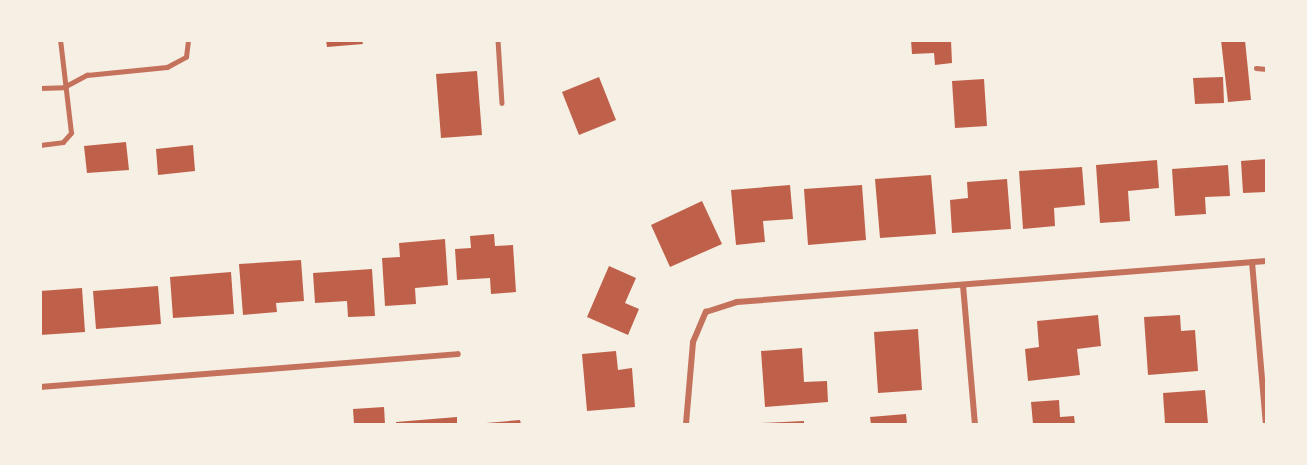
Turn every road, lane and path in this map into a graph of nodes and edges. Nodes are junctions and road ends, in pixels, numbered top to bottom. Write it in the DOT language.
graph roads {
  1 [pos="60,40"];
  2 [pos="188,40"];
  3 [pos="498,40"];
  4 [pos="1256,68"];
  5 [pos="1266,69"];
  6 [pos="64,87"];
  7 [pos="40,88"];
  8 [pos="502,103"];
  9 [pos="40,145"];
  10 [pos="1266,261"];
  11 [pos="1252,262"];
  12 [pos="963,285"];
  13 [pos="458,354"];
  14 [pos="40,387"];
  15 [pos="686,424"];
  16 [pos="975,424"];
  17 [pos="1266,424"];
  1 -- 6 [label="lane"];
  2 -- 6 [label="lane"];
  3 -- 8 [label="lane"];
  4 -- 5 [label="lane"];
  6 -- 7 [label="lane"];
  6 -- 9 [label="lane"];
  10 -- 11 [label="street"];
  11 -- 12 [label="street"];
  11 -- 17 [label="street"];
  12 -- 15 [label="street"];
  12 -- 16 [label="street"];
  13 -- 14 [label="street"];
}
